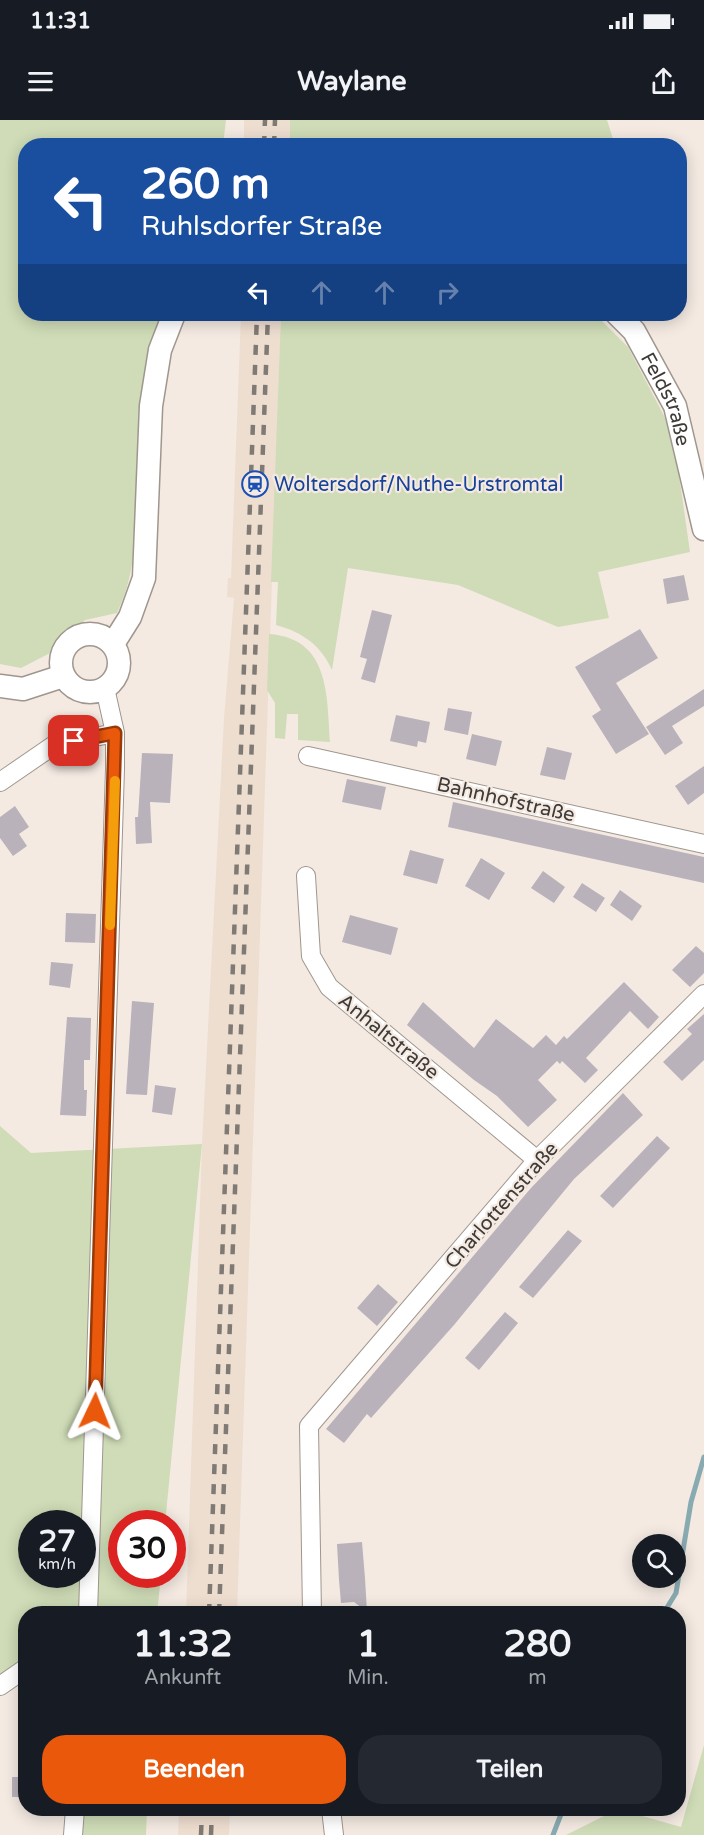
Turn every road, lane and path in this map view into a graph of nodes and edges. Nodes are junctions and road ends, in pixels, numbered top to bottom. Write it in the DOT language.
graph roads {
  1 [pos="171,321"];
  2 [pos="624,321"];
  3 [pos="704,530"];
  4 [pos="112,644"];
  5 [pos="63,676"];
  6 [pos="0,686"];
  7 [pos="105,688"];
  8 [pos="115,733"];
  9 [pos="308,756"];
  10 [pos="0,782"];
  11 [pos="704,844"];
  12 [pos="306,876"];
  13 [pos="704,994"];
  14 [pos="537,1161"];
  15 [pos="86,1606"];
  16 [pos="312,1606"];
  17 [pos="18,1674"];
  18 [pos="0,1686"];
  19 [pos="74,1816"];
  20 [pos="332,1816"];
  21 [pos="73,1835"];
  22 [pos="334,1835"];
  1 -- 4 [label="street"];
  2 -- 3 [label="street, Feldstraße"];
  4 -- 5 [label="street"];
  4 -- 7 [label="street"];
  5 -- 6 [label="street"];
  5 -- 7 [label="street"];
  7 -- 8 [label="street"];
  8 -- 10 [label="street"];
  8 -- 15 [label="street"];
  9 -- 11 [label="street, Bahnhofstraße"];
  12 -- 14 [label="street, Anhaltstraße"];
  13 -- 14 [label="street, Charlottenstraße"];
  14 -- 16 [label="street, Charlottenstraße"];
  17 -- 18 [label="street"];
  19 -- 21 [label="street"];
  20 -- 22 [label="street"];
}
